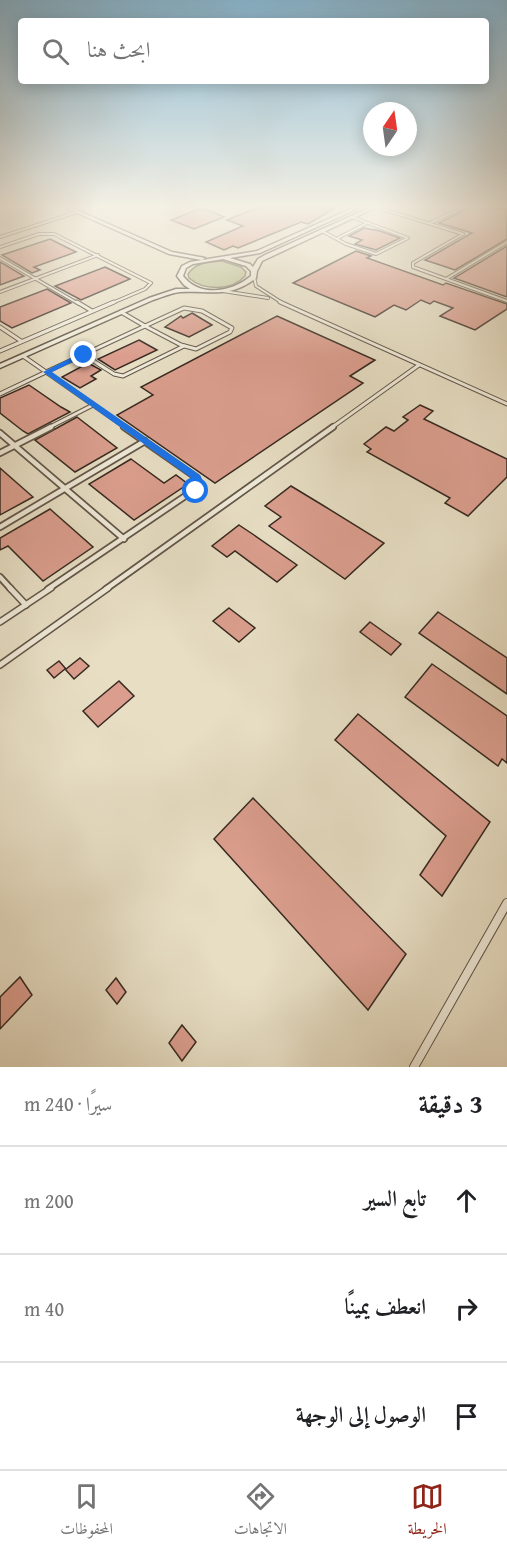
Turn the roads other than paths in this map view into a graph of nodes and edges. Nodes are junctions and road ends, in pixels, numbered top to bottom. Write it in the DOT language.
graph roads {
  1 [pos="93,257"];
  2 [pos="102,257"];
  3 [pos="176,257"];
  4 [pos="202,257"];
  5 [pos="231,257"];
  6 [pos="267,257"];
  7 [pos="424,257"];
  8 [pos="483,257"];
  9 [pos="0,258"];
  10 [pos="216,258"];
  11 [pos="224,258"];
  12 [pos="254,274"];
  13 [pos="180,275"];
  14 [pos="36,279"];
  15 [pos="446,279"];
  16 [pos="206,291"];
  17 [pos="223,291"];
  18 [pos="0,292"];
  19 [pos="151,299"];
  20 [pos="273,299"];
  21 [pos="507,301"];
  22 [pos="92,311"];
  23 [pos="121,312"];
  24 [pos="146,326"];
  25 [pos="0,327"];
  26 [pos="21,341"];
  27 [pos="184,346"];
  28 [pos="0,351"];
  29 [pos="84,355"];
  30 [pos="23,356"];
  31 [pos="418,364"];
  32 [pos="0,366"];
  33 [pos="46,372"];
  34 [pos="0,394"];
  35 [pos="507,404"];
  36 [pos="93,405"];
  37 [pos="0,433"];
  38 [pos="145,441"];
  39 [pos="14,446"];
  40 [pos="0,453"];
  41 [pos="65,489"];
  42 [pos="0,527"];
  43 [pos="124,539"];
  44 [pos="0,577"];
  45 [pos="26,604"];
  46 [pos="0,622"];
  47 [pos="0,665"];
  48 [pos="507,903"];
  49 [pos="414,1067"];
  1 -- 14 [label="lane"];
  2 -- 22 [label="lane"];
  3 -- 13 [label="street"];
  4 -- 10 [label="street"];
  5 -- 11 [label="street"];
  6 -- 12 [label="street"];
  7 -- 15 [label="lane"];
  8 -- 15 [label="lane"];
  9 -- 14 [label="lane"];
  10 -- 11 [label="street"];
  10 -- 13 [label="street"];
  11 -- 12 [label="street"];
  12 -- 17 [label="street"];
  12 -- 20 [label="lane"];
  13 -- 16 [label="street"];
  13 -- 19 [label="street"];
  14 -- 18 [label="lane"];
  14 -- 22 [label="lane"];
  15 -- 21 [label="lane"];
  16 -- 17 [label="street"];
  16 -- 19 [label="street"];
  17 -- 20 [label="lane"];
  19 -- 23 [label="street"];
  20 -- 31 [label="lane"];
  22 -- 26 [label="lane"];
  23 -- 24 [label="lane"];
  23 -- 30 [label="street"];
  24 -- 27 [label="lane"];
  24 -- 27 [label="lane"];
  24 -- 29 [label="lane"];
  25 -- 26 [label="lane"];
  26 -- 28 [label="lane"];
  27 -- 29 [label="lane"];
  29 -- 33 [label="lane"];
  30 -- 32 [label="street"];
  30 -- 33 [label="lane"];
  31 -- 35 [label="lane"];
  31 -- 47 [label="lane"];
  33 -- 34 [label="lane"];
  33 -- 36 [label="lane"];
  36 -- 38 [label="lane"];
  36 -- 39 [label="lane"];
  37 -- 39 [label="lane"];
  38 -- 41 [label="lane"];
  38 -- 43 [label="lane"];
  39 -- 40 [label="lane"];
  39 -- 41 [label="lane"];
  41 -- 42 [label="lane"];
  41 -- 43 [label="lane"];
  43 -- 45 [label="lane"];
  44 -- 45 [label="lane"];
  45 -- 46 [label="lane"];
  48 -- 49 [label="lane"];
}
